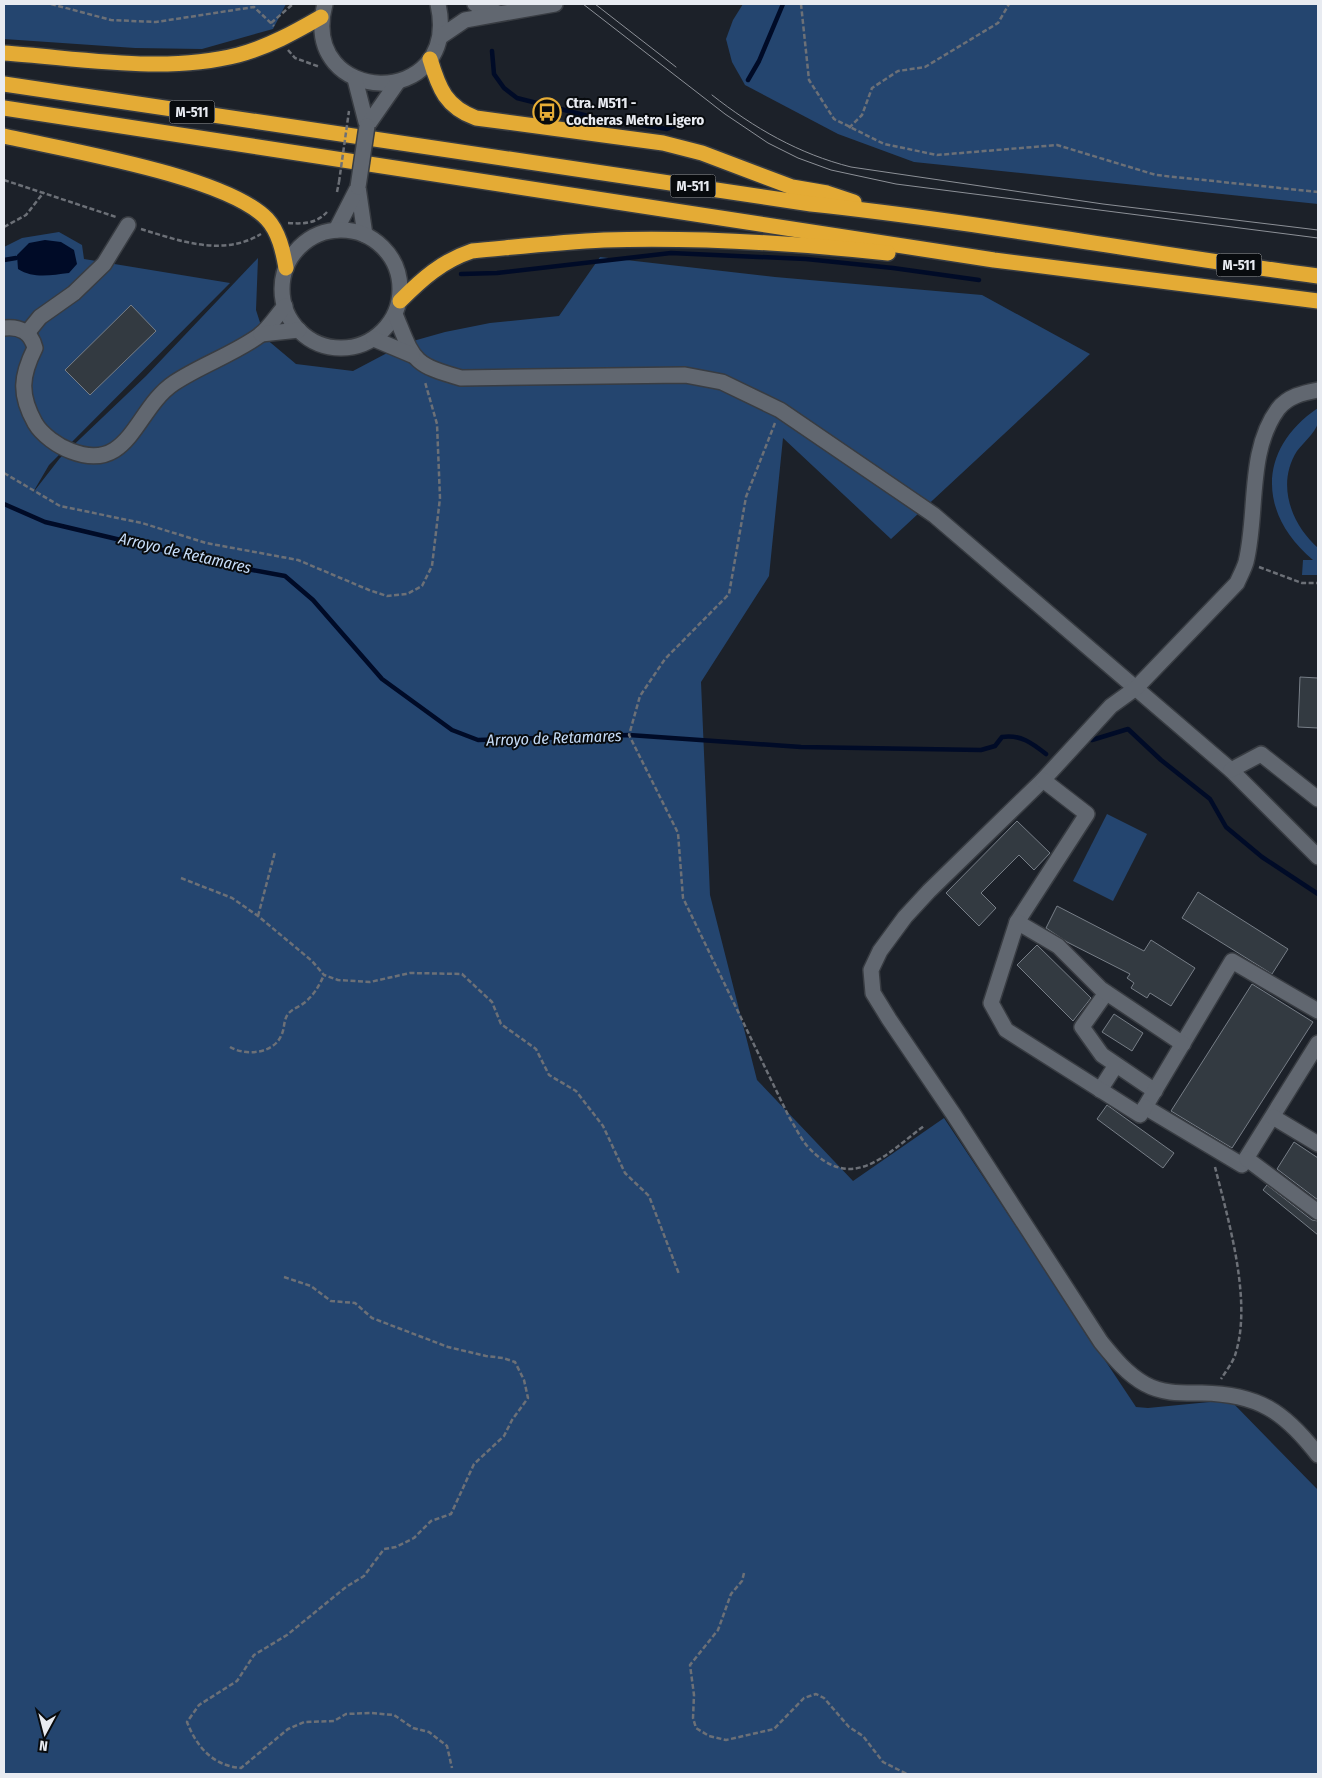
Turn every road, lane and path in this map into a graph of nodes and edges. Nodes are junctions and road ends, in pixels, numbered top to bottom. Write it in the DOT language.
graph roads {
  1 [pos="51,4"];
  2 [pos="292,4"];
  3 [pos="438,4"];
  4 [pos="475,4"];
  5 [pos="555,4"];
  6 [pos="801,4"];
  7 [pos="1009,4"];
  8 [pos="323,11"];
  9 [pos="498,13"];
  10 [pos="271,23"];
  11 [pos="440,36"];
  12 [pos="283,38"];
  13 [pos="4,53"];
  14 [pos="430,59"];
  15 [pos="324,69"];
  16 [pos="355,79"];
  17 [pos="396,82"];
  18 [pos="4,84"];
  19 [pos="350,102"];
  20 [pos="4,108"];
  21 [pos="367,126"];
  22 [pos="848,128"];
  23 [pos="4,136"];
  24 [pos="4,180"];
  25 [pos="358,187"];
  26 [pos="44,192"];
  27 [pos="1318,192"];
  28 [pos="336,199"];
  29 [pos="329,210"];
  30 [pos="884,212"];
  31 [pos="128,225"];
  32 [pos="4,227"];
  33 [pos="273,227"];
  34 [pos="336,230"];
  35 [pos="365,235"];
  36 [pos="994,260"];
  37 [pos="286,268"];
  38 [pos="1318,276"];
  39 [pos="1318,301"];
  40 [pos="285,306"];
  41 [pos="397,307"];
  42 [pos="4,328"];
  43 [pos="299,330"];
  44 [pos="28,333"];
  45 [pos="261,334"];
  46 [pos="374,338"];
  47 [pos="415,358"];
  48 [pos="1318,390"];
  49 [pos="780,410"];
  50 [pos="4,473"];
  51 [pos="1246,562"];
  52 [pos="1318,583"];
  53 [pos="1136,688"];
  54 [pos="1231,770"];
  55 [pos="1043,780"];
  56 [pos="1318,800"];
  57 [pos="1318,849"];
  58 [pos="275,852"];
  59 [pos="1318,857"];
  60 [pos="181,878"];
  61 [pos="258,916"];
  62 [pos="1016,922"];
  63 [pos="324,975"];
  64 [pos="1106,993"];
  65 [pos="1318,1011"];
  66 [pos="1318,1043"];
  67 [pos="1183,1044"];
  68 [pos="230,1047"];
  69 [pos="1116,1065"];
  70 [pos="1312,1068"];
  71 [pos="1100,1090"];
  72 [pos="1155,1091"];
  73 [pos="1145,1108"];
  74 [pos="1273,1117"];
  75 [pos="924,1126"];
  76 [pos="1318,1144"];
  77 [pos="1210,1146"];
  78 [pos="1246,1159"];
  79 [pos="1318,1212"];
  80 [pos="679,1274"];
  81 [pos="284,1277"];
  82 [pos="1213,1393"];
  83 [pos="1318,1455"];
  84 [pos="744,1573"];
  85 [pos="452,1768"];
  86 [pos="907,1774"];
  1 -- 10 [label="path"];
  2 -- 10 [label="path"];
  3 -- 11 [label="street"];
  4 -- 9 [label="street"];
  5 -- 9 [label="street"];
  6 -- 22 [label="path"];
  7 -- 22 [label="path"];
  8 -- 12 [label="highway"];
  8 -- 16 [label="street"];
  9 -- 11 [label="street"];
  10 -- 12 [label="path"];
  11 -- 14 [label="street"];
  12 -- 13 [label="highway"];
  12 -- 15 [label="path"];
  14 -- 17 [label="street"];
  14 -- 30 [label="highway"];
  16 -- 17 [label="street"];
  16 -- 21 [label="street"];
  17 -- 21 [label="street"];
  18 -- 30 [label="highway, M-511"];
  19 -- 28 [label="path, bridge"];
  20 -- 36 [label="highway, M-511"];
  21 -- 25 [label="street, bridge"];
  22 -- 27 [label="path"];
  23 -- 33 [label="highway"];
  24 -- 26 [label="path"];
  25 -- 34 [label="street"];
  25 -- 35 [label="street"];
  26 -- 31 [label="path"];
  26 -- 32 [label="path"];
  29 -- 33 [label="path"];
  30 -- 38 [label="highway, M-511"];
  31 -- 33 [label="path"];
  31 -- 44 [label="street"];
  33 -- 37 [label="highway"];
  34 -- 35 [label="street"];
  34 -- 37 [label="street"];
  35 -- 41 [label="street"];
  36 -- 39 [label="highway, M-511"];
  36 -- 41 [label="highway"];
  37 -- 40 [label="street"];
  40 -- 43 [label="street"];
  40 -- 45 [label="street"];
  41 -- 46 [label="street"];
  41 -- 47 [label="street"];
  42 -- 44 [label="street"];
  43 -- 45 [label="street"];
  43 -- 46 [label="street"];
  44 -- 45 [label="street"];
  46 -- 47 [label="street"];
  47 -- 49 [label="street"];
  47 -- 50 [label="path"];
  48 -- 51 [label="street"];
  49 -- 53 [label="street"];
  49 -- 75 [label="path"];
  51 -- 52 [label="path"];
  51 -- 53 [label="street"];
  53 -- 54 [label="street"];
  53 -- 55 [label="street"];
  54 -- 56 [label="street"];
  54 -- 59 [label="street"];
  55 -- 62 [label="street"];
  55 -- 82 [label="street"];
  57 -- 59 [label="street"];
  58 -- 61 [label="path"];
  60 -- 61 [label="path"];
  61 -- 63 [label="path"];
  62 -- 64 [label="street"];
  62 -- 71 [label="street"];
  63 -- 68 [label="path"];
  63 -- 80 [label="path"];
  64 -- 67 [label="street"];
  64 -- 69 [label="street"];
  65 -- 67 [label="street"];
  66 -- 70 [label="street"];
  67 -- 72 [label="street"];
  69 -- 71 [label="street"];
  69 -- 72 [label="street"];
  70 -- 74 [label="street"];
  71 -- 73 [label="street"];
  72 -- 73 [label="street"];
  73 -- 77 [label="street"];
  74 -- 76 [label="street"];
  74 -- 78 [label="street"];
  77 -- 78 [label="street"];
  77 -- 82 [label="path"];
  78 -- 79 [label="street"];
  81 -- 85 [label="path"];
  82 -- 83 [label="street"];
  84 -- 86 [label="path"];
}
